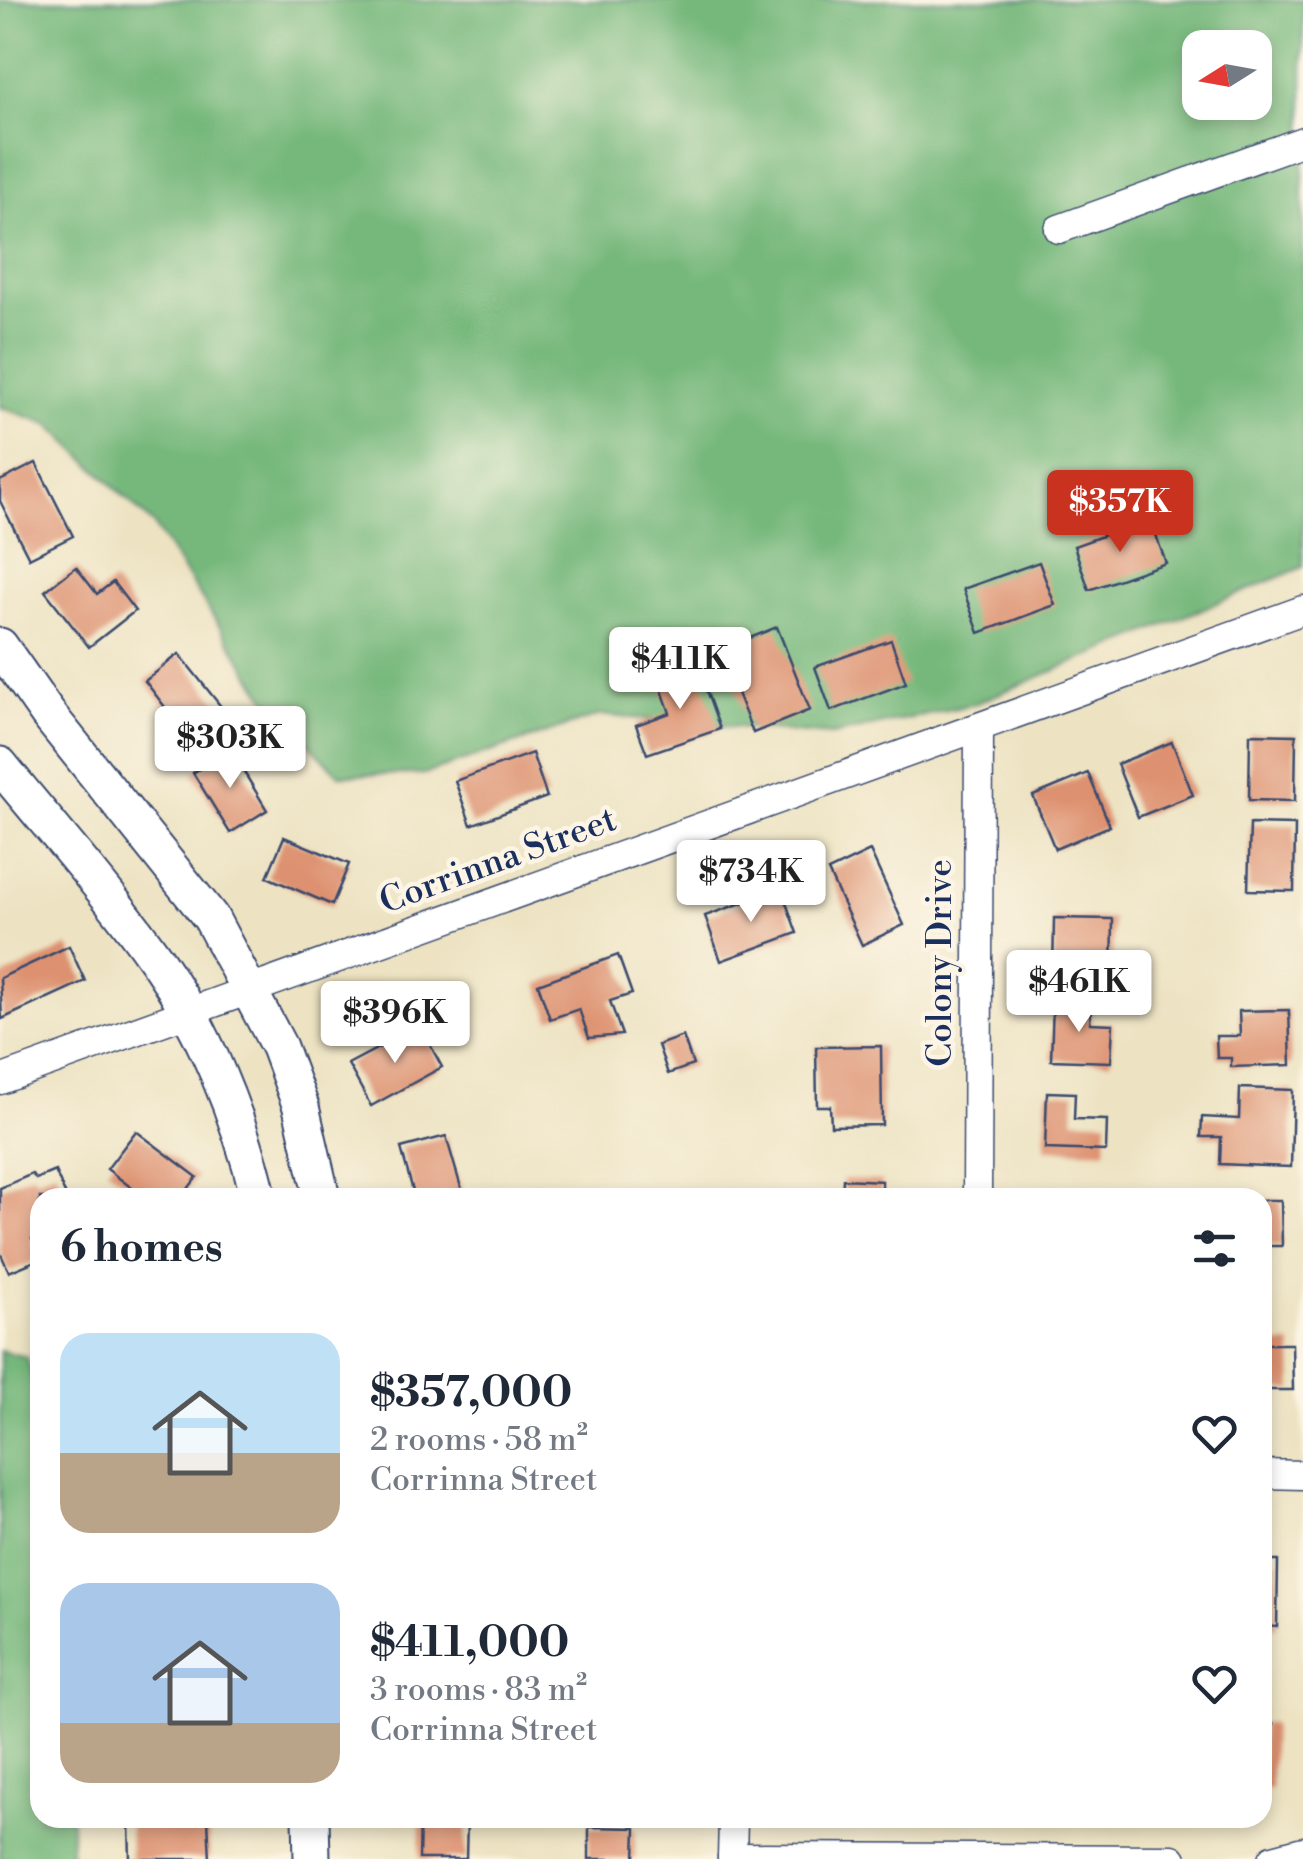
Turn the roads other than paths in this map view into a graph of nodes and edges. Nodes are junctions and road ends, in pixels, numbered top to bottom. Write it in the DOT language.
graph roads {
  1 [pos="1303,141"];
  2 [pos="1059,228"];
  3 [pos="1303,610"];
  4 [pos="0,646"];
  5 [pos="979,729"];
  6 [pos="0,764"];
  7 [pos="249,991"];
  8 [pos="186,1013"];
  9 [pos="0,1080"];
  10 [pos="257,1188"];
  11 [pos="320,1188"];
  12 [pos="977,1188"];
  13 [pos="1272,1474"];
  14 [pos="1303,1475"];
  15 [pos="311,1828"];
  16 [pos="733,1828"];
  17 [pos="1303,1851"];
  18 [pos="732,1858"];
  19 [pos="312,1859"];
  20 [pos="1172,1859"];
  21 [pos="1272,1859"];
  1 -- 2 [label="street"];
  3 -- 5 [label="street, Corrinna Street"];
  4 -- 7 [label="street"];
  5 -- 7 [label="street, Corrinna Street"];
  5 -- 12 [label="street, Colony Drive"];
  6 -- 8 [label="street"];
  7 -- 8 [label="street, Corrinna Street"];
  7 -- 11 [label="street"];
  8 -- 9 [label="street, Corrinna Street"];
  8 -- 10 [label="street"];
  13 -- 14 [label="street"];
  15 -- 19 [label="street"];
  16 -- 18 [label="street"];
  17 -- 21 [label="street"];
  18 -- 20 [label="street"];
}
